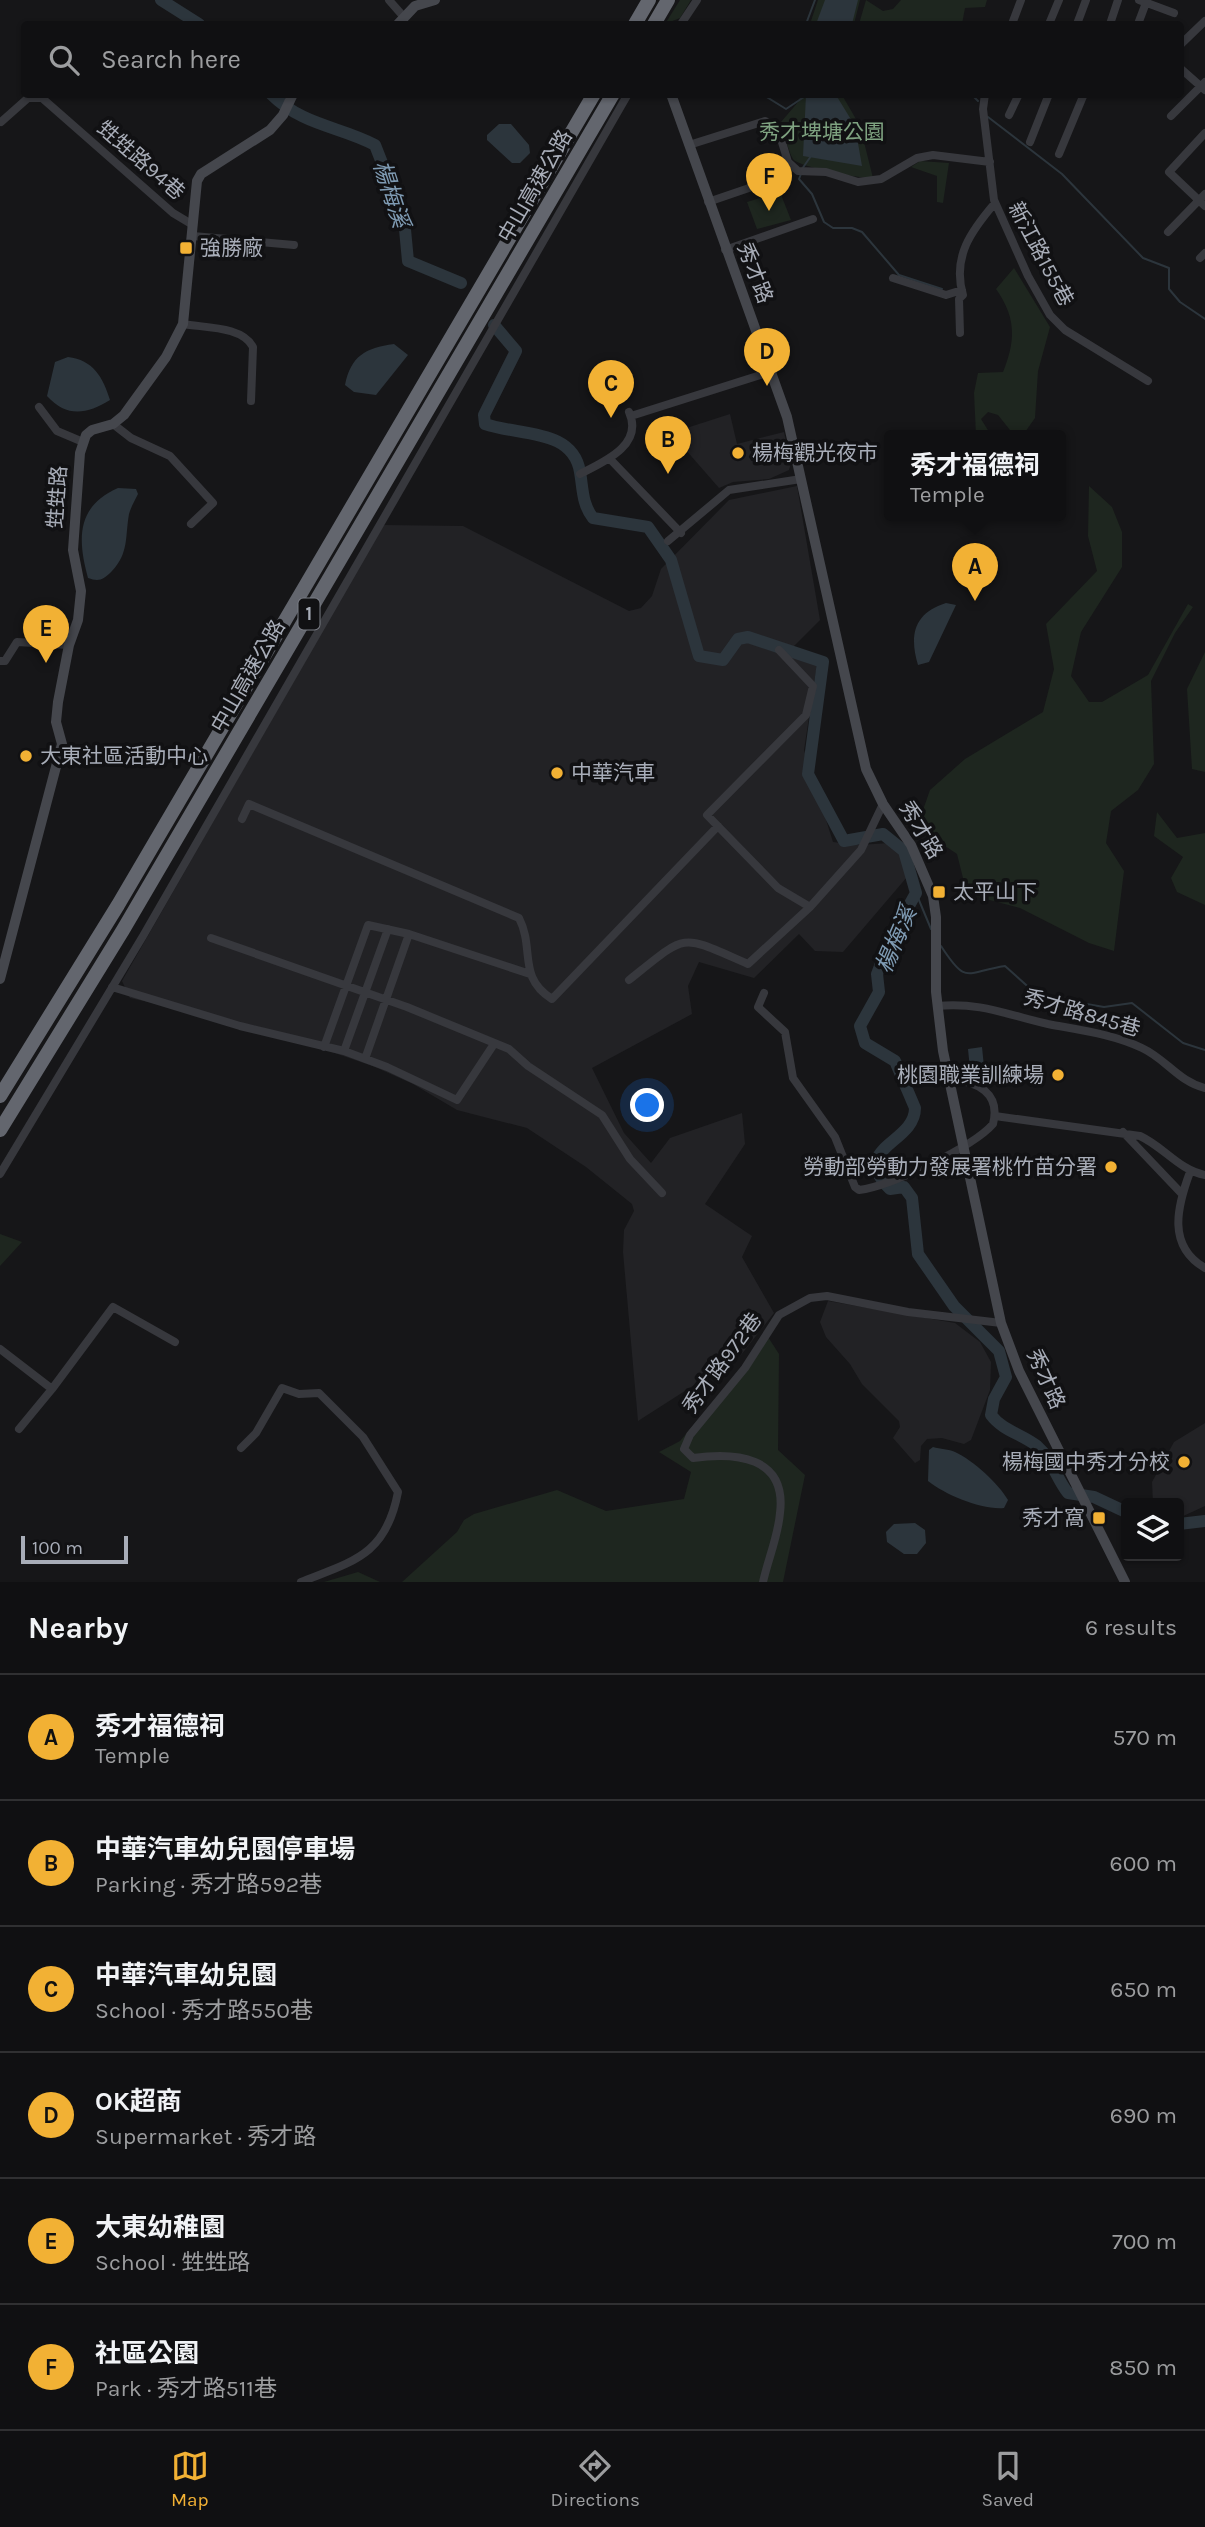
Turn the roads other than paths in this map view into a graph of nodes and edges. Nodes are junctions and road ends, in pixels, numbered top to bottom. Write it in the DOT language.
graph roads {
  1 [pos="389,0"];
  2 [pos="649,0"];
  3 [pos="668,0"];
  4 [pos="697,0"];
  5 [pos="1021,0"];
  6 [pos="1059,0"];
  7 [pos="1086,0"];
  8 [pos="1118,0"];
  9 [pos="428,1"];
  10 [pos="1144,1"];
  11 [pos="1174,13"];
  12 [pos="401,20"];
  13 [pos="637,21"];
  14 [pos="656,21"];
  15 [pos="683,21"];
  16 [pos="1013,21"];
  17 [pos="1050,21"];
  18 [pos="1078,21"];
  19 [pos="1111,21"];
  20 [pos="1139,21"];
  21 [pos="1205,21"];
  22 [pos="1184,43"];
  23 [pos="1184,70"];
  24 [pos="1204,86"];
  25 [pos="27,98"];
  26 [pos="42,98"];
  27 [pos="291,98"];
  28 [pos="592,98"];
  29 [pos="611,98"];
  30 [pos="626,98"];
  31 [pos="672,98"];
  32 [pos="984,98"];
  33 [pos="1017,98"];
  34 [pos="1047,98"];
  35 [pos="1082,98"];
  36 [pos="1009,115"];
  37 [pos="1171,116"];
  38 [pos="1,122"];
  39 [pos="1205,132"];
  40 [pos="1030,142"];
  41 [pos="689,145"];
  42 [pos="1059,154"];
  43 [pos="990,162"];
  44 [pos="787,175"];
  45 [pos="1203,200"];
  46 [pos="708,202"];
  47 [pos="995,203"];
  48 [pos="813,219"];
  49 [pos="193,230"];
  50 [pos="1168,232"];
  51 [pos="294,245"];
  52 [pos="725,250"];
  53 [pos="894,278"];
  54 [pos="962,290"];
  55 [pos="183,324"];
  56 [pos="960,334"];
  57 [pos="773,372"];
  58 [pos="1148,381"];
  59 [pos="251,401"];
  60 [pos="38,407"];
  61 [pos="113,424"];
  62 [pos="83,442"];
  63 [pos="610,459"];
  64 [pos="580,474"];
  65 [pos="801,479"];
  66 [pos="191,524"];
  67 [pos="681,533"];
  68 [pos="668,541"];
  69 [pos="69,645"];
  70 [pos="779,650"];
  71 [pos="0,661"];
  72 [pos="883,804"];
  73 [pos="242,819"];
  74 [pos="718,826"];
  75 [pos="810,907"];
  76 [pos="388,929"];
  77 [pos="409,934"];
  78 [pos="211,938"];
  79 [pos="530,974"];
  80 [pos="0,979"];
  81 [pos="629,979"];
  82 [pos="112,986"];
  83 [pos="344,986"];
  84 [pos="364,993"];
  85 [pos="764,993"];
  86 [pos="386,1000"];
  87 [pos="937,1006"];
  88 [pos="494,1044"];
  89 [pos="324,1047"];
  90 [pos="344,1051"];
  91 [pos="365,1059"];
  92 [pos="951,1080"];
  93 [pos="1205,1088"];
  94 [pos="0,1096"];
  95 [pos="995,1116"];
  96 [pos="0,1130"];
  97 [pos="1123,1132"];
  98 [pos="964,1144"];
  99 [pos="1190,1172"];
  100 [pos="0,1174"];
  101 [pos="1205,1175"];
  102 [pos="662,1193"];
  103 [pos="1182,1194"];
  104 [pos="1205,1268"];
  105 [pos="1002,1323"];
  106 [pos="175,1342"];
  107 [pos="0,1349"];
  108 [pos="52,1389"];
  109 [pos="19,1429"];
  110 [pos="241,1448"];
  111 [pos="301,1582"];
  112 [pos="763,1582"];
  113 [pos="1125,1582"];
  1 -- 12 [label="street"];
  2 -- 13 [label="highway"];
  3 -- 14 [label="highway"];
  4 -- 15 [label="street"];
  5 -- 16 [label="street"];
  6 -- 17 [label="street"];
  7 -- 18 [label="street"];
  8 -- 19 [label="street"];
  9 -- 12 [label="main road"];
  10 -- 11 [label="street"];
  10 -- 20 [label="street"];
  21 -- 22 [label="street"];
  23 -- 24 [label="street"];
  24 -- 37 [label="street"];
  25 -- 38 [label="street, 甡甡路94巷"];
  26 -- 49 [label="street, 甡甡路94巷"];
  27 -- 49 [label="main road, 甡甡路"];
  28 -- 94 [label="highway, 中山高速公路 / 1"];
  29 -- 96 [label="highway, 中山高速公路 / 1"];
  30 -- 82 [label="street"];
  31 -- 41 [label="main road, 秀才路"];
  32 -- 43 [label="street, 新江路155巷"];
  33 -- 36 [label="street"];
  34 -- 40 [label="street"];
  35 -- 42 [label="street"];
  39 -- 45 [label="street"];
  41 -- 43 [label="street"];
  41 -- 46 [label="main road, 秀才路"];
  43 -- 47 [label="street, 新江路155巷"];
  44 -- 46 [label="street"];
  45 -- 50 [label="street"];
  46 -- 52 [label="main road, 秀才路"];
  47 -- 54 [label="street"];
  47 -- 58 [label="street, 新江路155巷"];
  48 -- 52 [label="street"];
  49 -- 51 [label="street"];
  49 -- 55 [label="main road, 甡甡路"];
  52 -- 57 [label="main road, 秀才路"];
  53 -- 54 [label="street"];
  54 -- 56 [label="street"];
  55 -- 59 [label="street"];
  55 -- 61 [label="main road, 甡甡路"];
  57 -- 63 [label="street"];
  57 -- 65 [label="main road, 秀才路"];
  60 -- 62 [label="street"];
  61 -- 62 [label="main road, 甡甡路"];
  61 -- 66 [label="street"];
  62 -- 69 [label="main road, 甡甡路"];
  63 -- 64 [label="street"];
  63 -- 67 [label="street"];
  65 -- 67 [label="street"];
  65 -- 72 [label="main road, 秀才路"];
  67 -- 68 [label="street"];
  69 -- 71 [label="street"];
  69 -- 80 [label="main road, 甡甡路"];
  70 -- 74 [label="street"];
  72 -- 75 [label="street"];
  72 -- 87 [label="main road, 秀才路"];
  73 -- 79 [label="street"];
  74 -- 75 [label="street"];
  74 -- 79 [label="street"];
  75 -- 81 [label="street"];
  76 -- 77 [label="street"];
  76 -- 83 [label="street"];
  76 -- 84 [label="street"];
  77 -- 79 [label="street"];
  77 -- 86 [label="street"];
  78 -- 83 [label="street"];
  82 -- 89 [label="street"];
  82 -- 100 [label="street"];
  83 -- 84 [label="street"];
  83 -- 89 [label="street"];
  84 -- 86 [label="street"];
  84 -- 90 [label="street"];
  85 -- 98 [label="street"];
  86 -- 88 [label="street"];
  86 -- 91 [label="street"];
  87 -- 92 [label="main road, 秀才路"];
  87 -- 93 [label="street, 秀才路845巷"];
  88 -- 91 [label="street"];
  88 -- 102 [label="street"];
  89 -- 90 [label="street"];
  90 -- 91 [label="street"];
  92 -- 95 [label="street"];
  92 -- 98 [label="main road, 秀才路"];
  95 -- 97 [label="street"];
  95 -- 98 [label="street"];
  97 -- 99 [label="street"];
  97 -- 103 [label="street"];
  98 -- 105 [label="main road, 秀才路"];
  99 -- 101 [label="street"];
  99 -- 103 [label="street"];
  103 -- 104 [label="street"];
  105 -- 112 [label="street, 秀才路972巷"];
  105 -- 113 [label="main road, 秀才路"];
  106 -- 108 [label="street"];
  107 -- 108 [label="street"];
  108 -- 109 [label="street"];
  110 -- 111 [label="street"];
}
